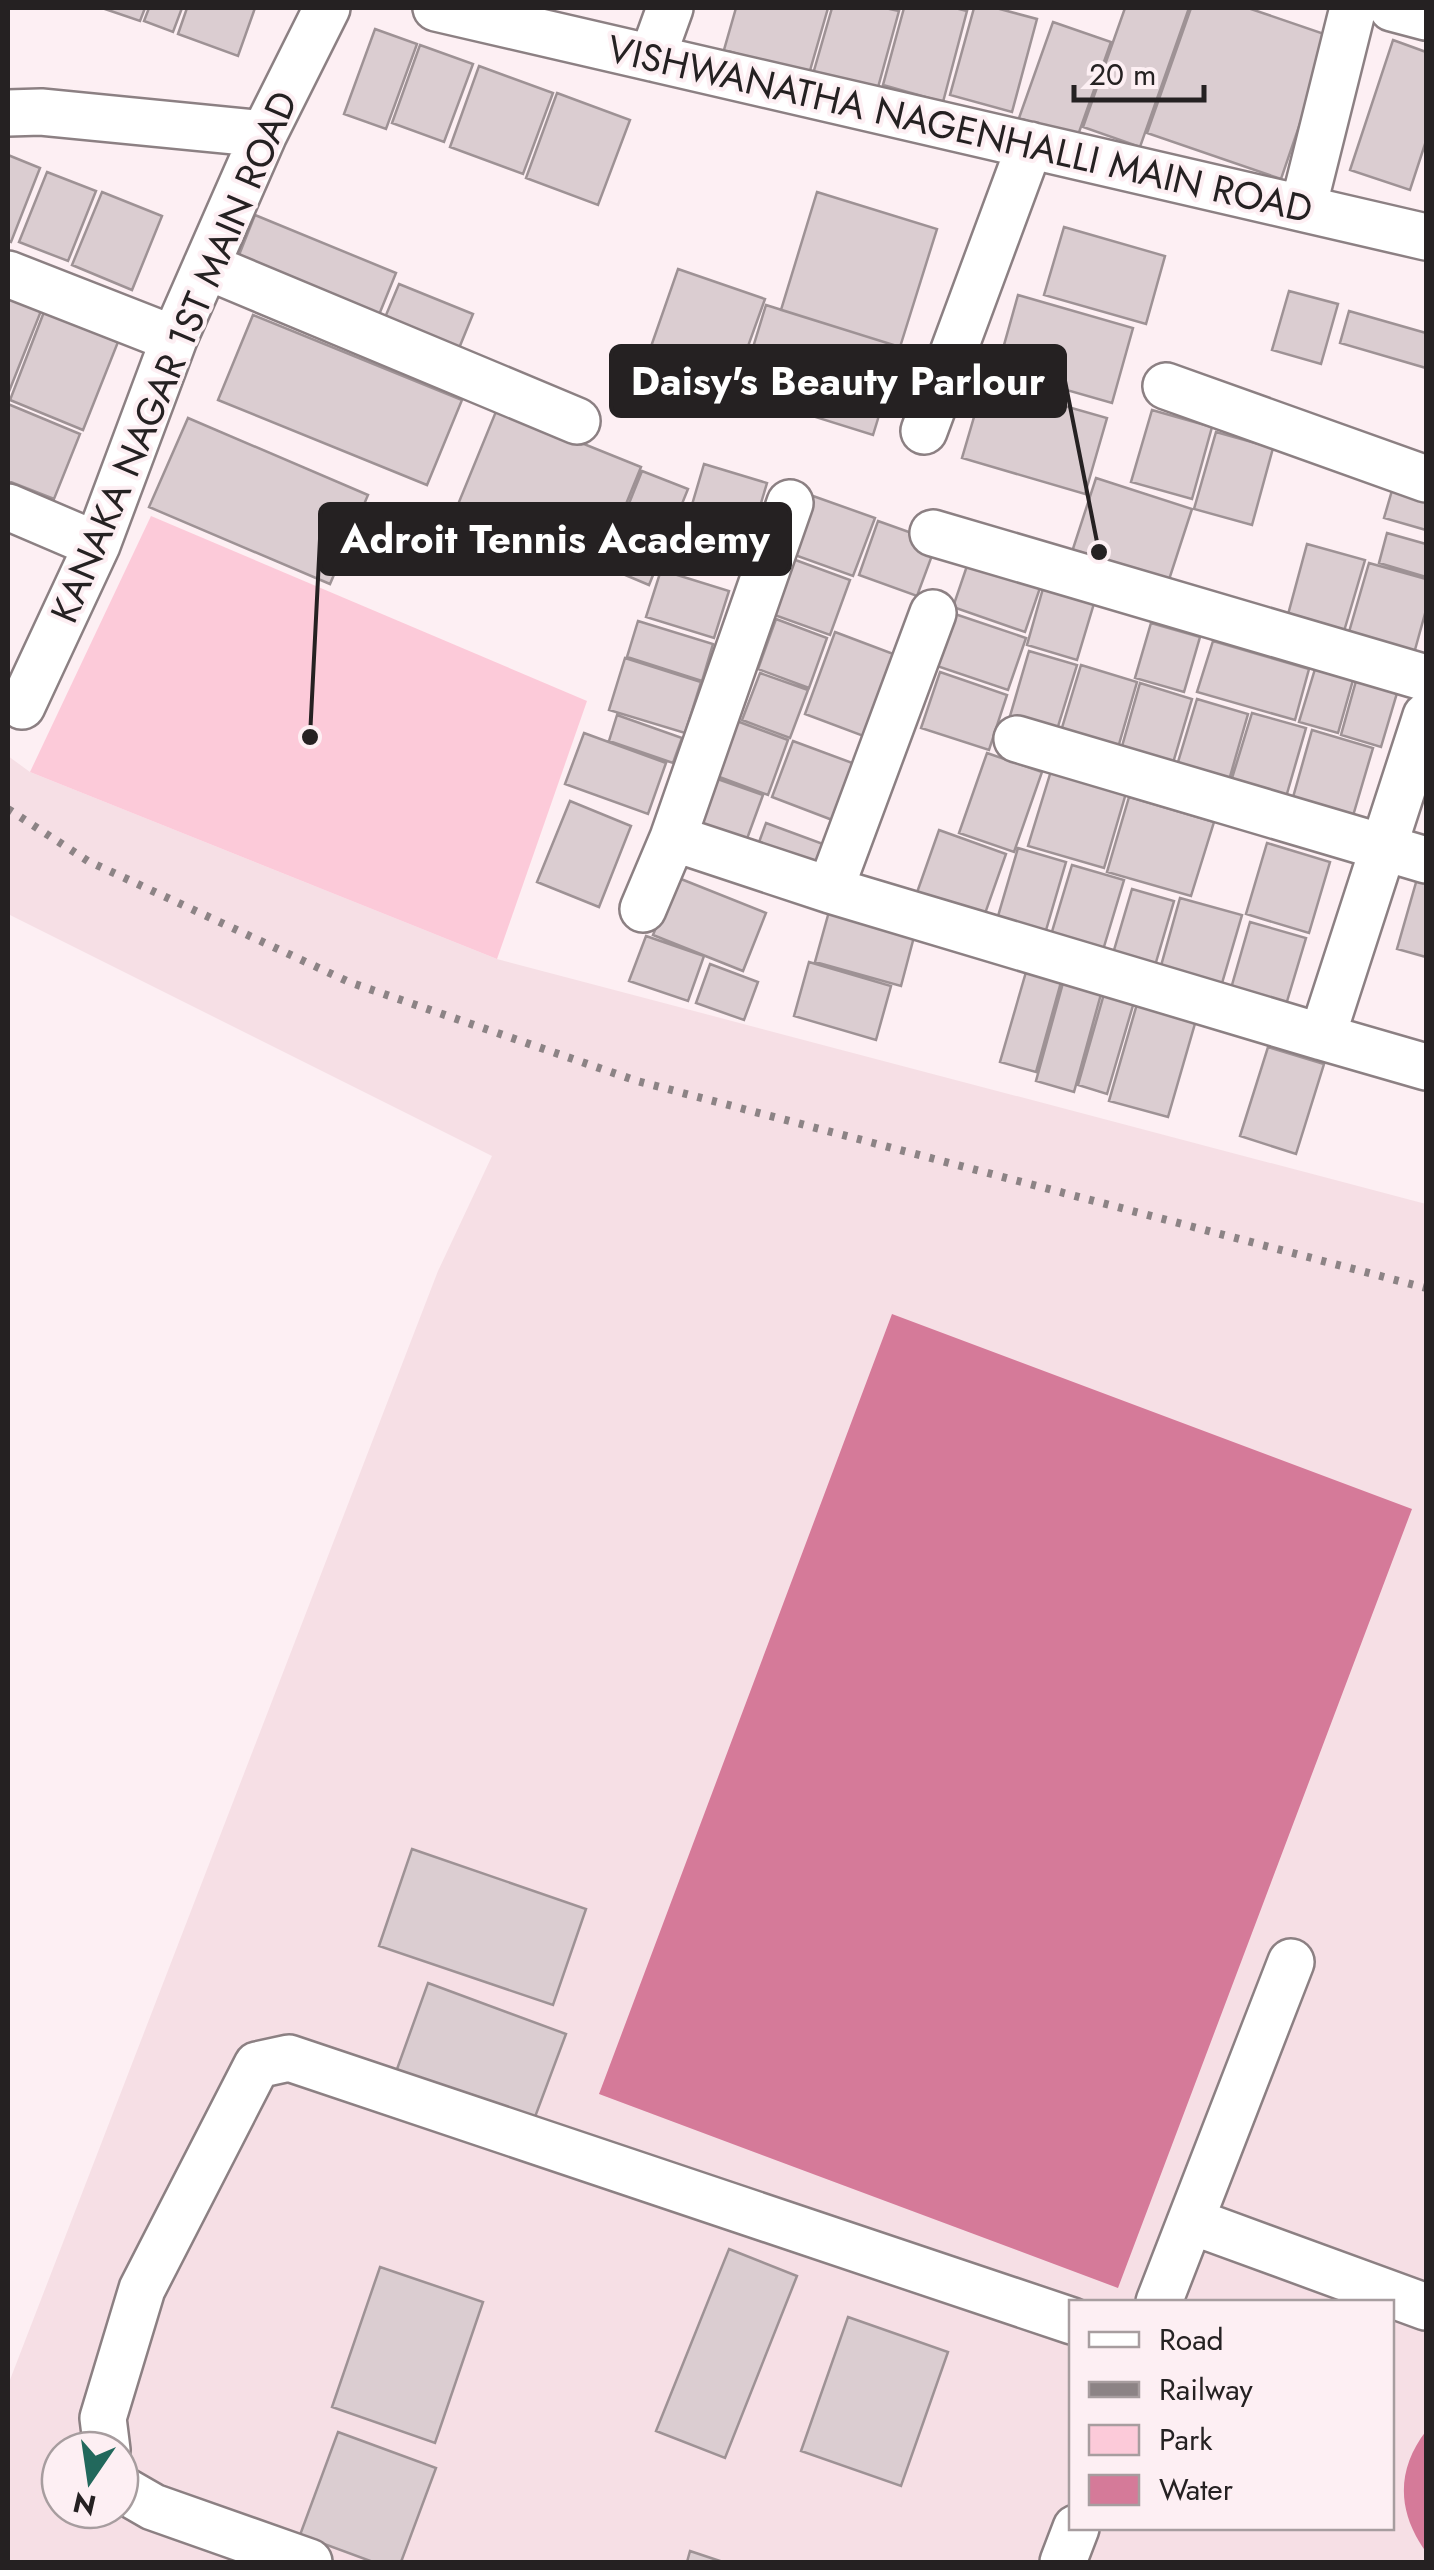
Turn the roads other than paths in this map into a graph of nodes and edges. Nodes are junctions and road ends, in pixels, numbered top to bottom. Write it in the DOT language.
graph roads {
  1 [pos="328,8"];
  2 [pos="436,8"];
  3 [pos="670,8"];
  4 [pos="1352,8"];
  5 [pos="1392,8"];
  6 [pos="1426,18"];
  7 [pos="652,58"];
  8 [pos="8,113"];
  9 [pos="264,134"];
  10 [pos="1030,145"];
  11 [pos="1304,208"];
  12 [pos="1426,237"];
  13 [pos="206,266"];
  14 [pos="8,274"];
  15 [pos="174,339"];
  16 [pos="1166,386"];
  17 [pos="576,421"];
  18 [pos="924,431"];
  19 [pos="1426,479"];
  20 [pos="790,503"];
  21 [pos="8,507"];
  22 [pos="933,533"];
  23 [pos="97,545"];
  24 [pos="933,613"];
  25 [pos="1426,678"];
  26 [pos="22,706"];
  27 [pos="1426,716"];
  28 [pos="1018,739"];
  29 [pos="673,838"];
  30 [pos="1383,848"];
  31 [pos="1426,860"];
  32 [pos="830,890"];
  33 [pos="643,909"];
  34 [pos="1322,1037"];
  35 [pos="1426,1067"];
  36 [pos="1291,1962"];
  37 [pos="1191,2221"];
  38 [pos="1160,2300"];
  39 [pos="1426,2307"];
  40 [pos="1069,2320"];
  41 [pos="104,2430"];
  42 [pos="140,2500"];
  43 [pos="1075,2530"];
  44 [pos="309,2562"];
  45 [pos="1063,2562"];
  1 -- 9 [label="street, KANAKA NAGAR 1ST MAIN ROAD"];
  2 -- 7 [label="street, VISHWANATHA NAGENHALLI MAIN ROAD"];
  3 -- 7 [label="street"];
  4 -- 11 [label="street"];
  5 -- 6 [label="street"];
  7 -- 10 [label="street, VISHWANATHA NAGENHALLI MAIN ROAD"];
  8 -- 9 [label="street"];
  9 -- 13 [label="street, KANAKA NAGAR 1ST MAIN ROAD"];
  10 -- 11 [label="street, VISHWANATHA NAGENHALLI MAIN ROAD"];
  10 -- 18 [label="street"];
  11 -- 12 [label="street, VISHWANATHA NAGENHALLI MAIN ROAD"];
  13 -- 15 [label="street, KANAKA NAGAR 1ST MAIN ROAD"];
  13 -- 17 [label="street"];
  14 -- 15 [label="street"];
  15 -- 23 [label="street, KANAKA NAGAR 1ST MAIN ROAD"];
  16 -- 19 [label="street"];
  20 -- 29 [label="street"];
  21 -- 23 [label="street"];
  22 -- 25 [label="street"];
  23 -- 26 [label="street, KANAKA NAGAR 1ST MAIN ROAD"];
  24 -- 32 [label="street"];
  27 -- 30 [label="street"];
  28 -- 30 [label="street"];
  29 -- 32 [label="street"];
  29 -- 33 [label="street"];
  30 -- 31 [label="street"];
  30 -- 34 [label="street"];
  32 -- 34 [label="street"];
  34 -- 35 [label="street"];
  36 -- 37 [label="street"];
  37 -- 38 [label="street"];
  37 -- 39 [label="street"];
  40 -- 41 [label="street"];
  42 -- 44 [label="street"];
  43 -- 45 [label="street"];
}
